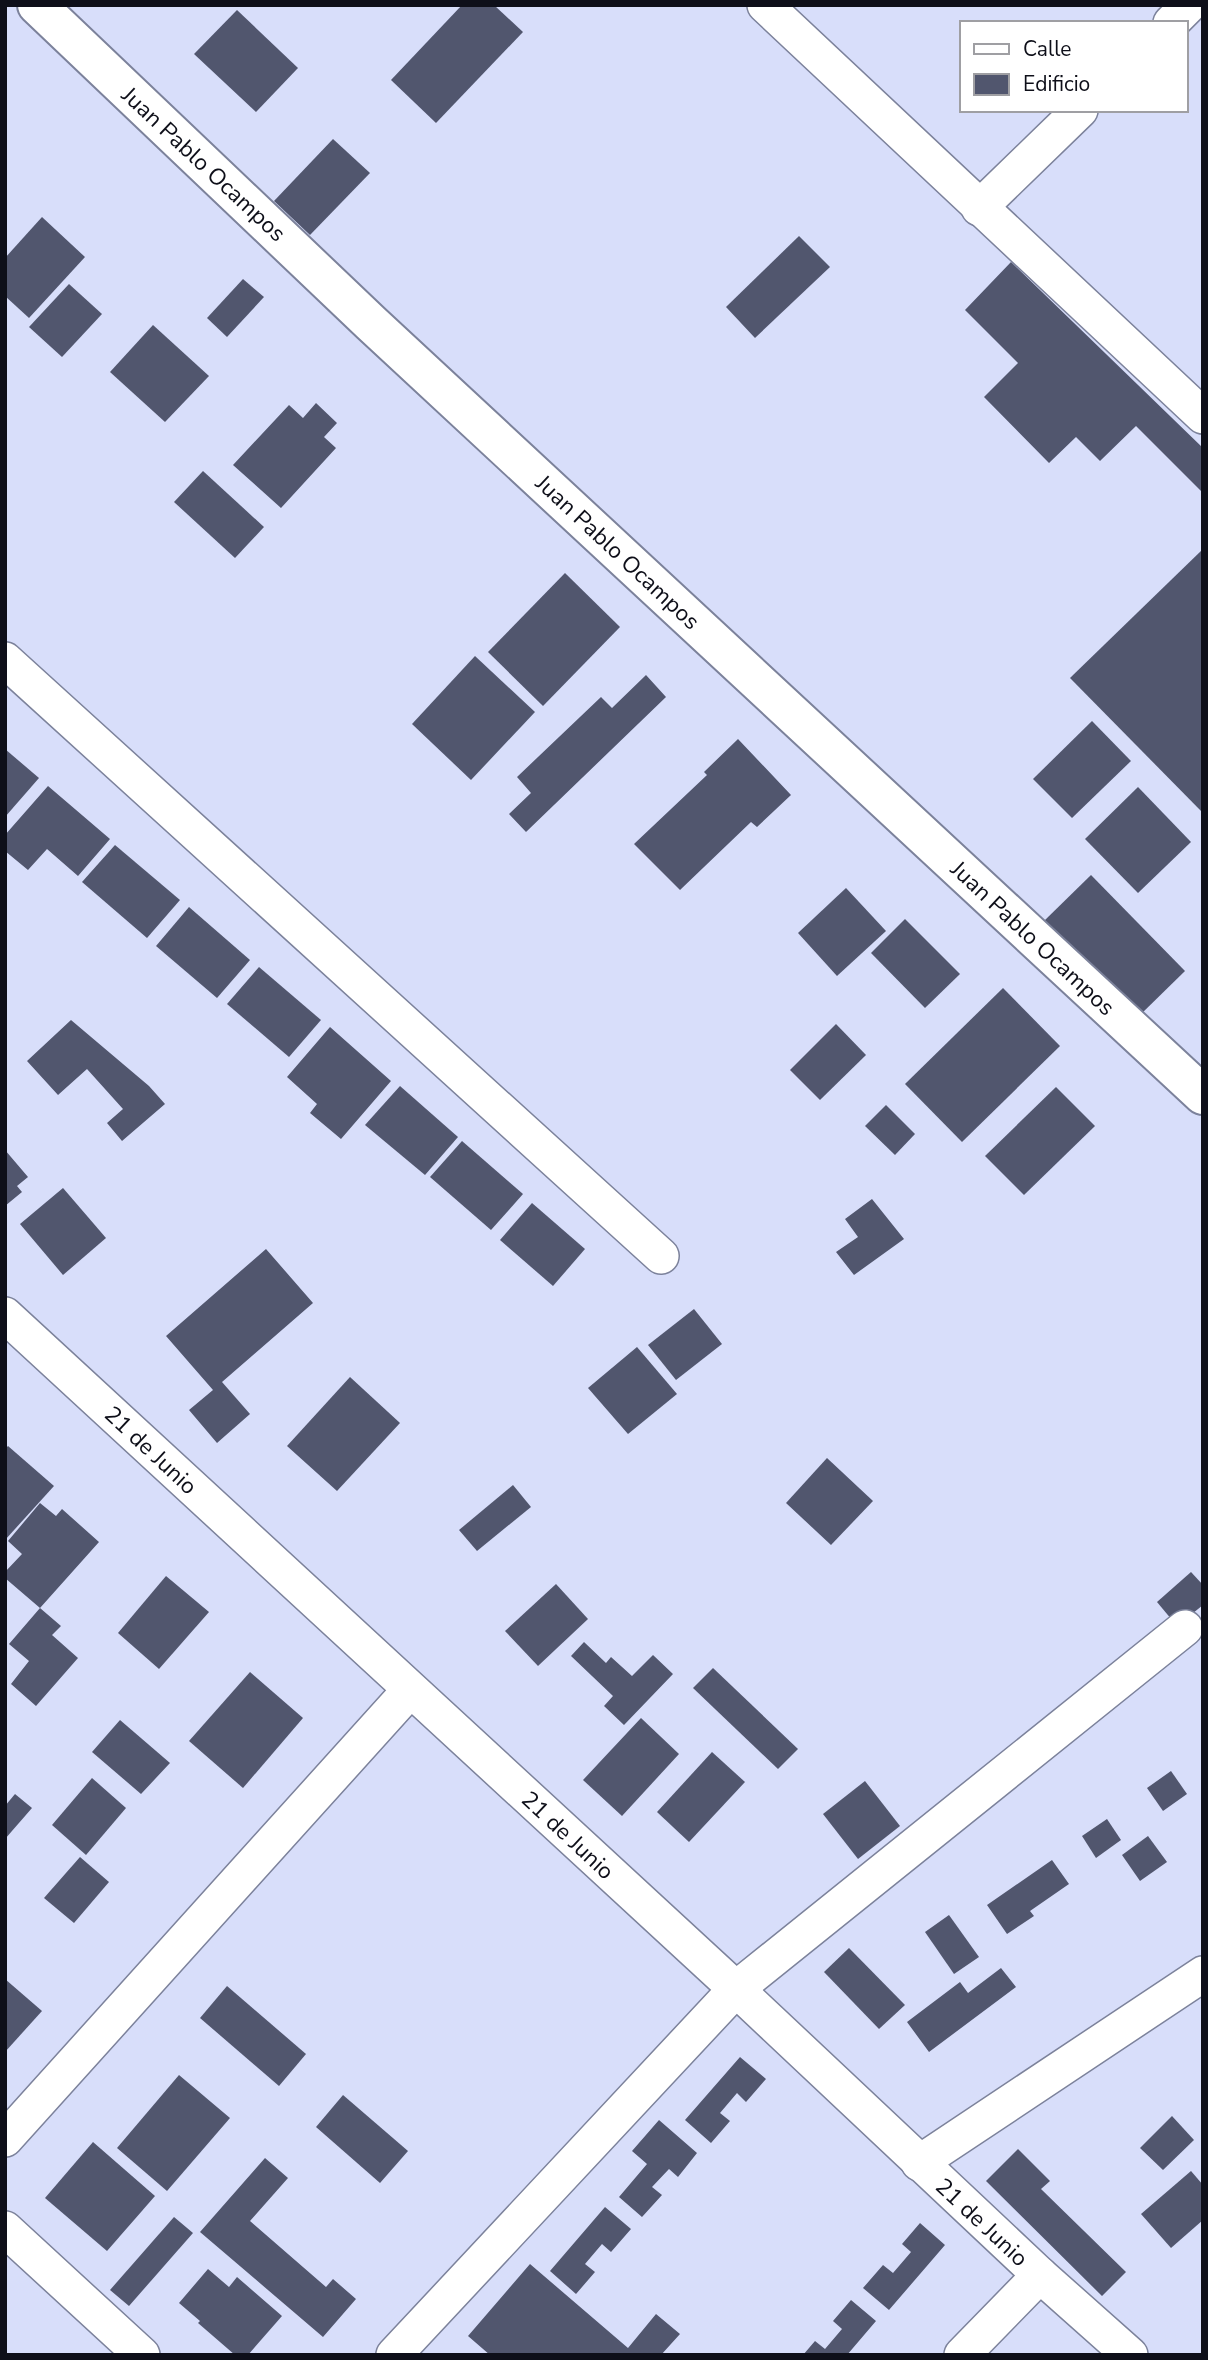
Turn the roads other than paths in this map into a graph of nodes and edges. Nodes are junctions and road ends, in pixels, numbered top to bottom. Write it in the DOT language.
graph roads {
  1 [pos="37,5"];
  2 [pos="765,5"];
  3 [pos="1189,5"];
  4 [pos="1173,21"];
  5 [pos="1078,112"];
  6 [pos="979,208"];
  7 [pos="1203,416"];
  8 [pos="5,660"];
  9 [pos="1203,1095"];
  10 [pos="661,1256"];
  11 [pos="5,1315"];
  12 [pos="1185,1628"];
  13 [pos="410,1690"];
  14 [pos="1203,1974"];
  15 [pos="736,1989"];
  16 [pos="5,2139"];
  17 [pos="919,2163"];
  18 [pos="5,2229"];
  19 [pos="1040,2275"];
  20 [pos="142,2355"];
  21 [pos="394,2355"];
  22 [pos="962,2355"];
  23 [pos="1130,2355"];
  1 -- 9 [label="street, Juan Pablo Ocampos"];
  2 -- 6 [label="street"];
  3 -- 4 [label="street"];
  5 -- 6 [label="street"];
  6 -- 7 [label="street"];
  8 -- 10 [label="street"];
  11 -- 13 [label="street, 21 de Junio"];
  12 -- 15 [label="street"];
  13 -- 15 [label="street, 21 de Junio"];
  13 -- 16 [label="street"];
  14 -- 17 [label="street"];
  15 -- 17 [label="street, 21 de Junio"];
  15 -- 21 [label="street"];
  17 -- 19 [label="street, 21 de Junio"];
  18 -- 20 [label="street"];
  19 -- 22 [label="street"];
  19 -- 23 [label="street, 21 de Junio"];
}
